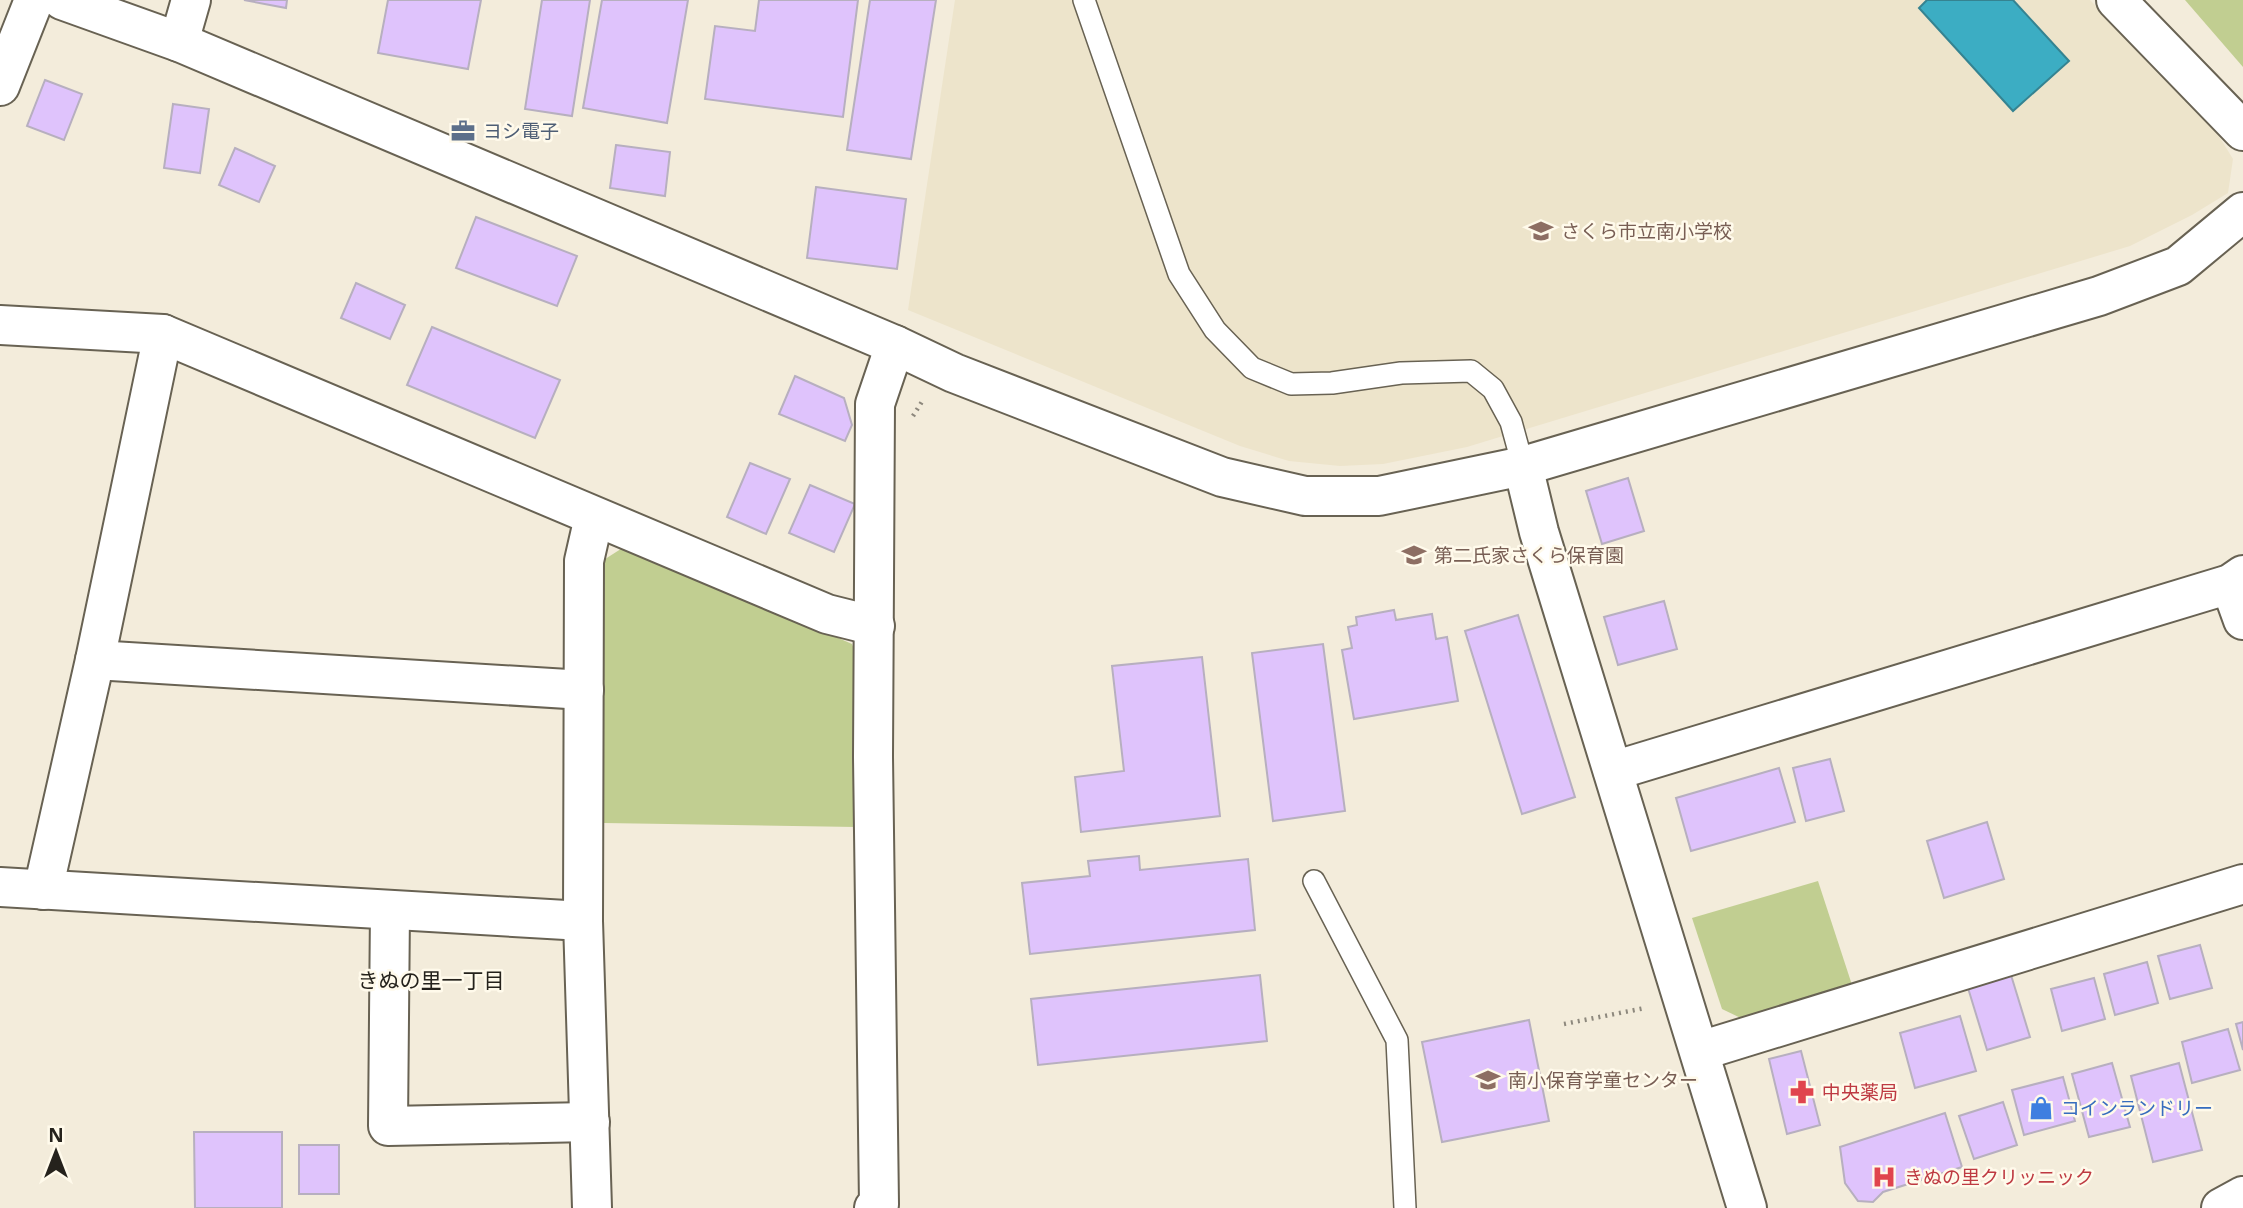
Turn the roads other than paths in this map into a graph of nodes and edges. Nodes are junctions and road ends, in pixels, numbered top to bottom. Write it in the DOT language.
graph roads {
  1 [pos="34,0"];
  2 [pos="62,0"];
  3 [pos="191,0"];
  4 [pos="1084,0"];
  5 [pos="2116,0"];
  6 [pos="179,42"];
  7 [pos="0,86"];
  8 [pos="2243,131"];
  9 [pos="2243,212"];
  10 [pos="0,325"];
  11 [pos="163,334"];
  12 [pos="895,345"];
  13 [pos="1523,466"];
  14 [pos="594,517"];
  15 [pos="2237,580"];
  16 [pos="2243,620"];
  17 [pos="875,626"];
  18 [pos="95,660"];
  19 [pos="584,690"];
  20 [pos="1613,771"];
  21 [pos="1314,881"];
  22 [pos="2243,884"];
  23 [pos="0,887"];
  24 [pos="43,890"];
  25 [pos="390,910"];
  26 [pos="583,921"];
  27 [pos="1700,1051"];
  28 [pos="590,1122"];
  29 [pos="2243,1196"];
  30 [pos="592,1208"];
  31 [pos="874,1208"];
  32 [pos="1405,1208"];
  33 [pos="1747,1208"];
  34 [pos="2221,1208"];
  1 -- 7 [label="street"];
  2 -- 6 [label="street"];
  3 -- 6 [label="street"];
  4 -- 13 [label="lane"];
  5 -- 8 [label="street"];
  6 -- 12 [label="street"];
  9 -- 13 [label="street"];
  10 -- 11 [label="street"];
  11 -- 14 [label="street"];
  11 -- 18 [label="street"];
  12 -- 13 [label="street"];
  12 -- 17 [label="street"];
  13 -- 20 [label="street"];
  14 -- 17 [label="street"];
  14 -- 19 [label="street"];
  15 -- 16 [label="street"];
  15 -- 20 [label="street"];
  17 -- 31 [label="street"];
  18 -- 19 [label="street"];
  18 -- 24 [label="street"];
  19 -- 26 [label="street"];
  20 -- 27 [label="street"];
  21 -- 32 [label="lane"];
  22 -- 27 [label="street"];
  23 -- 24 [label="street"];
  24 -- 25 [label="street"];
  25 -- 26 [label="street"];
  25 -- 28 [label="street"];
  26 -- 28 [label="street"];
  27 -- 33 [label="street"];
  28 -- 30 [label="street"];
  29 -- 34 [label="street"];
}
